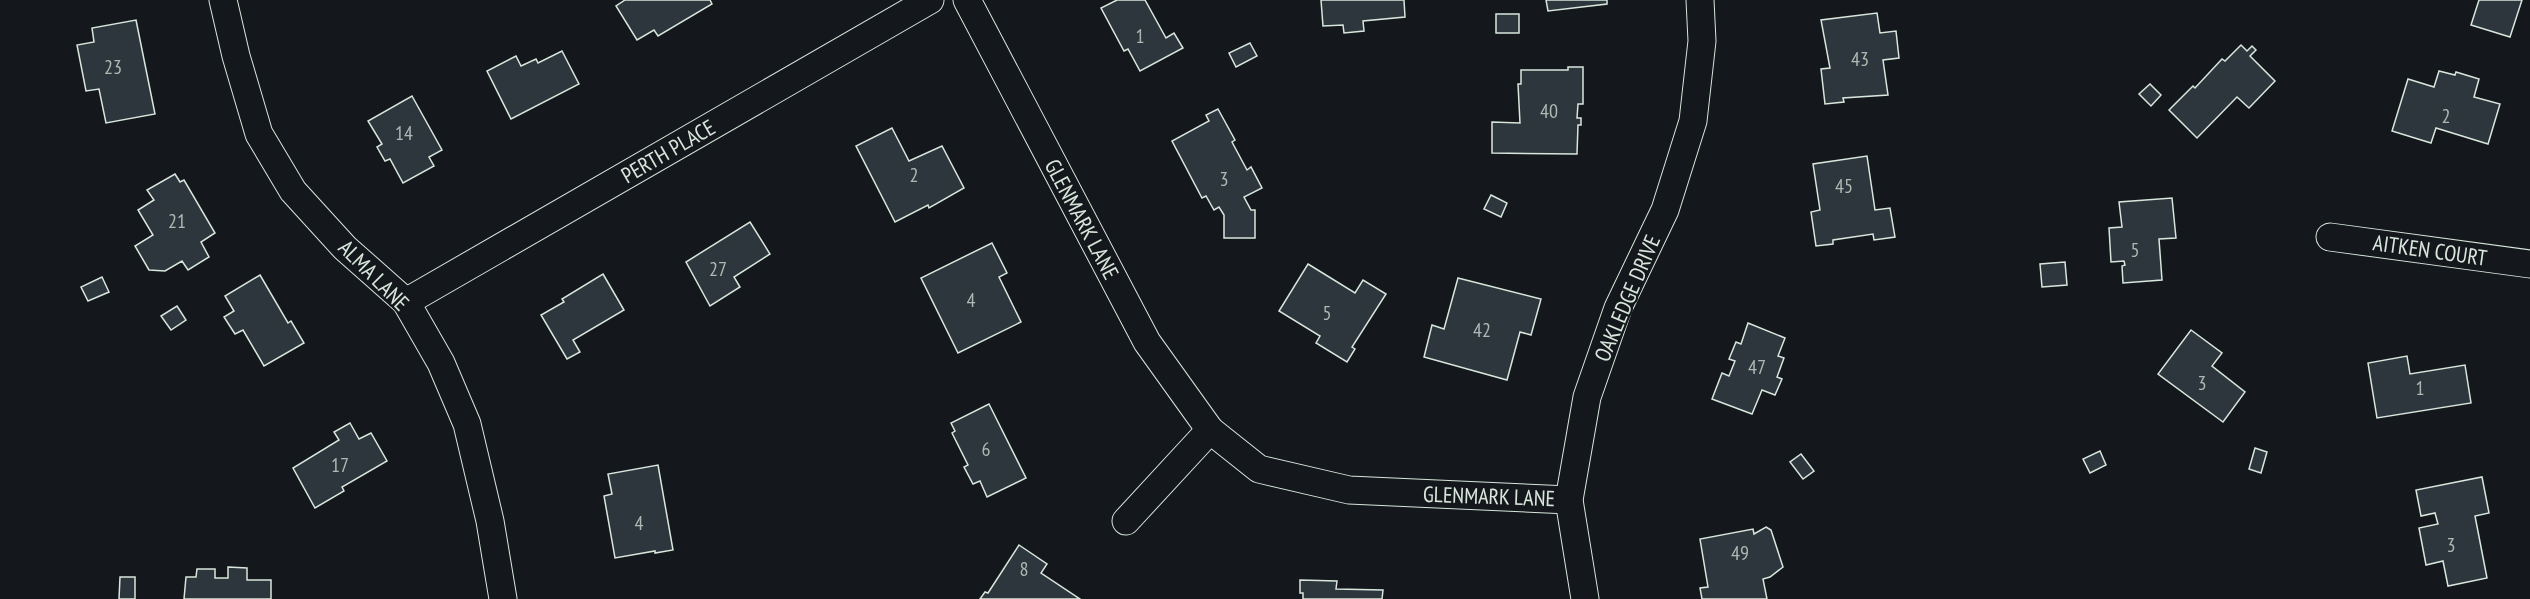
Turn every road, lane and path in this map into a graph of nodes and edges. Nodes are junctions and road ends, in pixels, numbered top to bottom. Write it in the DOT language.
graph roads {
  1 [pos="223,0"];
  2 [pos="930,0"];
  3 [pos="967,0"];
  4 [pos="1700,0"];
  5 [pos="2330,237"];
  6 [pos="2530,264"];
  7 [pos="406,302"];
  8 [pos="1210,429"];
  9 [pos="1569,500"];
  10 [pos="1126,521"];
  11 [pos="503,599"];
  12 [pos="1585,599"];
  1 -- 7 [label="street, ALMA LANE"];
  2 -- 7 [label="street, PERTH PLACE"];
  3 -- 8 [label="street, GLENMARK LANE"];
  4 -- 9 [label="street, OAKLEDGE DRIVE"];
  5 -- 6 [label="street, AITKEN COURT"];
  7 -- 11 [label="street, ALMA LANE"];
  8 -- 9 [label="street, GLENMARK LANE"];
  8 -- 10 [label="street"];
  9 -- 12 [label="street, OAKLEDGE DRIVE"];
}
